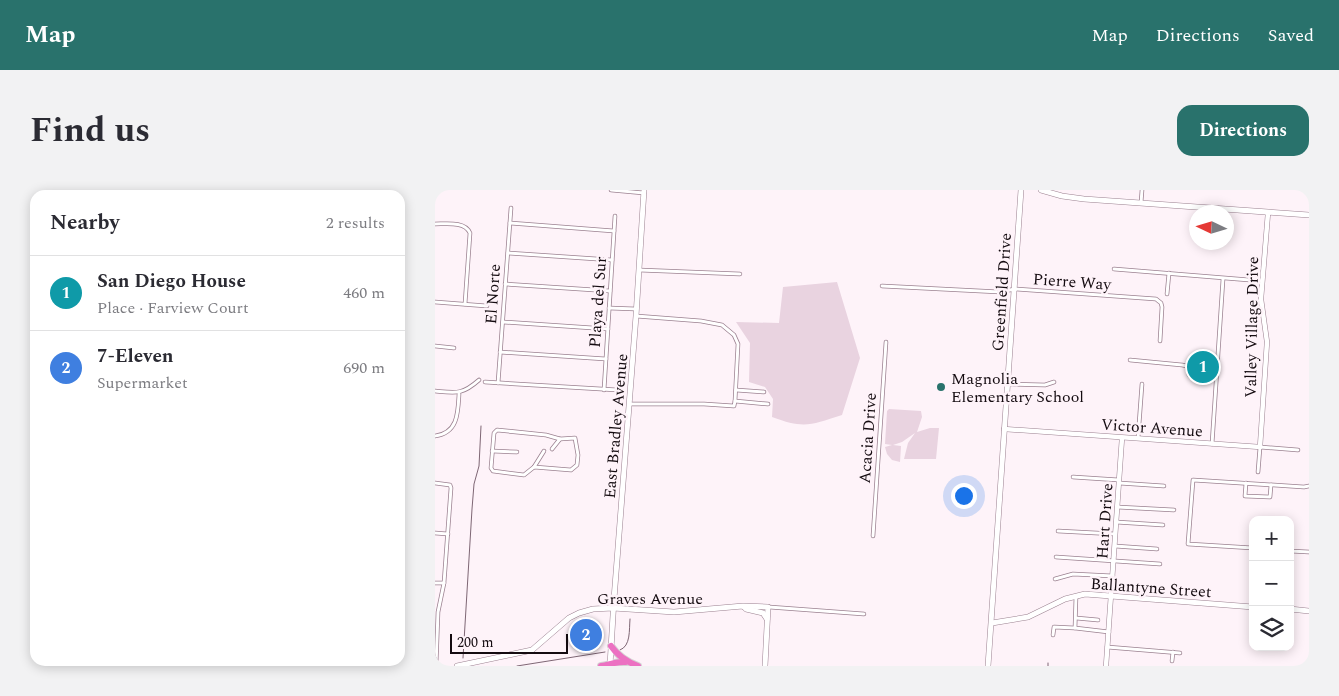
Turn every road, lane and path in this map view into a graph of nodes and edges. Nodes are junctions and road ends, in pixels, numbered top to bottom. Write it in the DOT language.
graph roads {
  1 [pos="611,190"];
  2 [pos="1021,190"];
  3 [pos="1041,190"];
  4 [pos="1142,190"];
  5 [pos="644,191"];
  6 [pos="1141,204"];
  7 [pos="511,208"];
  8 [pos="1268,213"];
  9 [pos="615,216"];
  10 [pos="1309,216"];
  11 [pos="510,223"];
  12 [pos="435,224"];
  13 [pos="614,231"];
  14 [pos="507,253"];
  15 [pos="613,260"];
  16 [pos="1114,269"];
  17 [pos="639,270"];
  18 [pos="1169,273"];
  19 [pos="740,274"];
  20 [pos="1223,279"];
  21 [pos="1262,281"];
  22 [pos="505,284"];
  23 [pos="882,286"];
  24 [pos="1015,289"];
  25 [pos="611,291"];
  26 [pos="1167,294"];
  27 [pos="435,302"];
  28 [pos="465,304"];
  29 [pos="487,306"];
  30 [pos="609,308"];
  31 [pos="637,309"];
  32 [pos="636,316"];
  33 [pos="503,322"];
  34 [pos="608,329"];
  35 [pos="1160,341"];
  36 [pos="886,342"];
  37 [pos="435,346"];
  38 [pos="454,348"];
  39 [pos="500,352"];
  40 [pos="606,359"];
  41 [pos="1131,360"];
  42 [pos="1215,378"];
  43 [pos="479,380"];
  44 [pos="485,382"];
  45 [pos="1054,382"];
  46 [pos="498,383"];
  47 [pos="1007,384"];
  48 [pos="1142,384"];
  49 [pos="604,390"];
  50 [pos="618,390"];
  51 [pos="735,390"];
  52 [pos="435,392"];
  53 [pos="764,392"];
  54 [pos="459,394"];
  55 [pos="735,401"];
  56 [pos="630,404"];
  57 [pos="768,404"];
  58 [pos="1004,429"];
  59 [pos="435,436"];
  60 [pos="1122,438"];
  61 [pos="560,439"];
  62 [pos="1138,439"];
  63 [pos="1212,444"];
  64 [pos="1260,447"];
  65 [pos="552,449"];
  66 [pos="492,450"];
  67 [pos="1298,450"];
  68 [pos="544,451"];
  69 [pos="517,452"];
  70 [pos="534,467"];
  71 [pos="1258,472"];
  72 [pos="1073,478"];
  73 [pos="1119,481"];
  74 [pos="435,483"];
  75 [pos="1246,483"];
  76 [pos="1271,485"];
  77 [pos="1164,486"];
  78 [pos="1309,486"];
  79 [pos="1117,507"];
  80 [pos="1174,510"];
  81 [pos="1116,522"];
  82 [pos="1163,525"];
  83 [pos="1058,532"];
  84 [pos="435,533"];
  85 [pos="448,534"];
  86 [pos="1115,534"];
  87 [pos="873,536"];
  88 [pos="1115,546"];
  89 [pos="1249,548"];
  90 [pos="1157,549"];
  91 [pos="1294,551"];
  92 [pos="1309,552"];
  93 [pos="1056,558"];
  94 [pos="1114,561"];
  95 [pos="1160,564"];
  96 [pos="1113,576"];
  97 [pos="1055,579"];
  98 [pos="435,583"];
  99 [pos="444,583"];
  100 [pos="1111,595"];
  101 [pos="1076,596"];
  102 [pos="743,606"];
  103 [pos="768,607"];
  104 [pos="1249,607"];
  105 [pos="613,608"];
  106 [pos="1294,609"];
  107 [pos="1309,610"];
  108 [pos="864,614"];
  109 [pos="1076,618"];
  110 [pos="767,619"];
  111 [pos="1098,620"];
  112 [pos="992,623"];
  113 [pos="1075,628"];
  114 [pos="1109,632"];
  115 [pos="1053,635"];
  116 [pos="611,646"];
  117 [pos="1107,647"];
  118 [pos="1173,652"];
  119 [pos="1180,653"];
  120 [pos="1172,661"];
  121 [pos="629,662"];
  122 [pos="610,665"];
  123 [pos="435,666"];
  124 [pos="457,666"];
  125 [pos="601,666"];
  126 [pos="638,666"];
  127 [pos="765,666"];
  128 [pos="988,666"];
  129 [pos="1106,666"];
  1 -- 5 [label="street"];
  2 -- 24 [label="main road, Greenfield Drive"];
  3 -- 6 [label="main road"];
  4 -- 6 [label="street"];
  5 -- 17 [label="main road, East Bradley Avenue"];
  6 -- 8 [label="main road"];
  7 -- 11 [label="street, El Norte"];
  8 -- 10 [label="main road"];
  8 -- 21 [label="street, Valley Village Drive"];
  9 -- 13 [label="street, Playa del Sur"];
  11 -- 13 [label="street"];
  11 -- 14 [label="street, El Norte"];
  12 -- 28 [label="street"];
  13 -- 15 [label="street, Playa del Sur"];
  14 -- 15 [label="street"];
  14 -- 22 [label="street, El Norte"];
  15 -- 25 [label="street, Playa del Sur"];
  16 -- 18 [label="street"];
  17 -- 19 [label="street"];
  17 -- 31 [label="main road, East Bradley Avenue"];
  18 -- 20 [label="street"];
  18 -- 26 [label="street"];
  20 -- 21 [label="street"];
  20 -- 42 [label="street"];
  21 -- 64 [label="street, Valley Village Drive"];
  22 -- 25 [label="street"];
  22 -- 33 [label="street, El Norte"];
  23 -- 24 [label="street, Pierre Way"];
  24 -- 35 [label="street, Pierre Way"];
  24 -- 47 [label="main road, Greenfield Drive"];
  25 -- 30 [label="street, Playa del Sur"];
  27 -- 28 [label="street"];
  28 -- 29 [label="street"];
  30 -- 31 [label="street"];
  30 -- 34 [label="street, Playa del Sur"];
  31 -- 32 [label="main road, East Bradley Avenue"];
  32 -- 51 [label="street"];
  32 -- 56 [label="main road, East Bradley Avenue"];
  33 -- 34 [label="street"];
  33 -- 39 [label="street, El Norte"];
  34 -- 40 [label="street, Playa del Sur"];
  36 -- 87 [label="street, Acacia Drive"];
  37 -- 38 [label="street"];
  39 -- 40 [label="street"];
  39 -- 46 [label="street, El Norte"];
  40 -- 49 [label="street, Playa del Sur"];
  41 -- 42 [label="street"];
  42 -- 63 [label="street"];
  43 -- 54 [label="street"];
  44 -- 46 [label="street"];
  45 -- 47 [label="street"];
  46 -- 49 [label="street"];
  47 -- 58 [label="main road, Greenfield Drive"];
  48 -- 62 [label="street"];
  49 -- 50 [label="street"];
  51 -- 53 [label="street"];
  51 -- 55 [label="street"];
  52 -- 54 [label="street"];
  54 -- 59 [label="street"];
  55 -- 56 [label="street"];
  55 -- 57 [label="street"];
  56 -- 105 [label="main road, East Bradley Avenue"];
  58 -- 60 [label="street, Victor Avenue"];
  58 -- 112 [label="main road, Greenfield Drive"];
  60 -- 62 [label="street, Victor Avenue"];
  60 -- 73 [label="street, Hart Drive"];
  61 -- 65 [label="street"];
  61 -- 66 [label="street"];
  61 -- 70 [label="street"];
  62 -- 63 [label="street, Victor Avenue"];
  63 -- 64 [label="street, Victor Avenue"];
  64 -- 67 [label="street, Victor Avenue"];
  64 -- 71 [label="street, Valley Village Drive"];
  66 -- 69 [label="street"];
  66 -- 70 [label="street"];
  68 -- 70 [label="street"];
  72 -- 73 [label="street"];
  73 -- 77 [label="street"];
  73 -- 79 [label="street, Hart Drive"];
  74 -- 85 [label="street"];
  75 -- 76 [label="street"];
  75 -- 76 [label="street"];
  75 -- 89 [label="street"];
  76 -- 78 [label="street"];
  79 -- 80 [label="street"];
  79 -- 81 [label="street, Hart Drive"];
  81 -- 82 [label="street"];
  81 -- 86 [label="street, Hart Drive"];
  83 -- 86 [label="street"];
  84 -- 85 [label="street"];
  85 -- 99 [label="street"];
  86 -- 88 [label="street, Hart Drive"];
  88 -- 90 [label="street"];
  88 -- 94 [label="street, Hart Drive"];
  91 -- 92 [label="street"];
  93 -- 94 [label="street"];
  94 -- 95 [label="street"];
  94 -- 96 [label="street, Hart Drive"];
  96 -- 97 [label="street"];
  96 -- 100 [label="street, Hart Drive"];
  98 -- 99 [label="street"];
  99 -- 123 [label="street"];
  100 -- 101 [label="main road, Ballantyne Street"];
  100 -- 104 [label="main road, Ballantyne Street"];
  100 -- 114 [label="street, Hart Drive"];
  101 -- 109 [label="street"];
  101 -- 112 [label="main road, Ballantyne Street"];
  102 -- 103 [label="main road, Graves Avenue"];
  102 -- 105 [label="main road, Graves Avenue"];
  102 -- 110 [label="main road"];
  103 -- 108 [label="street"];
  103 -- 110 [label="main road"];
  105 -- 116 [label="main road, East Bradley Avenue"];
  105 -- 124 [label="main road, Graves Avenue"];
  106 -- 107 [label="main road"];
  109 -- 111 [label="street"];
  109 -- 113 [label="street"];
  110 -- 127 [label="main road"];
  112 -- 128 [label="main road, Greenfield Drive"];
  113 -- 114 [label="street"];
  113 -- 115 [label="street"];
  114 -- 117 [label="street, Hart Drive"];
  116 -- 121 [label="highway"];
  116 -- 122 [label="main road, East Bradley Avenue"];
  117 -- 118 [label="street"];
  117 -- 129 [label="street, Hart Drive"];
  118 -- 119 [label="street"];
  118 -- 120 [label="street"];
  121 -- 122 [label="highway"];
  121 -- 126 [label="highway"];
  122 -- 125 [label="highway"];
}
